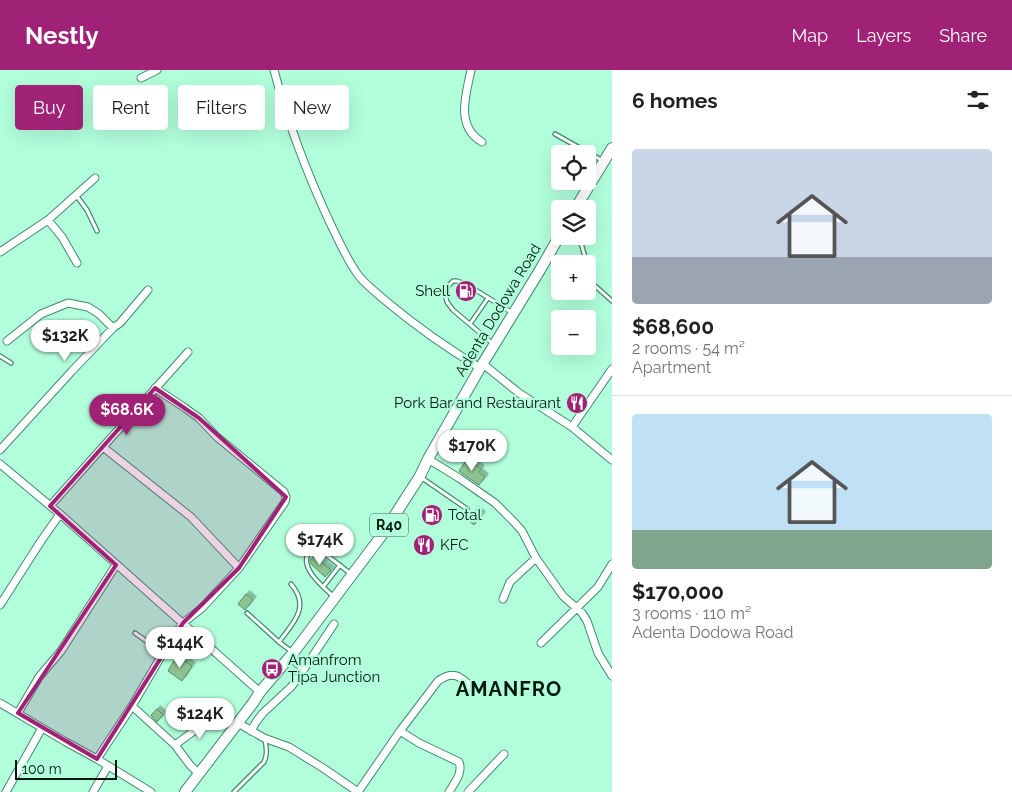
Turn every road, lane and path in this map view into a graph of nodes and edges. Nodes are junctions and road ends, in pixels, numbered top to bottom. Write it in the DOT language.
graph roads {
  1 [pos="158,70"];
  2 [pos="274,70"];
  3 [pos="471,70"];
  4 [pos="141,78"];
  5 [pos="555,134"];
  6 [pos="482,142"];
  7 [pos="612,148"];
  8 [pos="603,162"];
  9 [pos="95,178"];
  10 [pos="76,195"];
  11 [pos="580,200"];
  12 [pos="48,220"];
  13 [pos="97,231"];
  14 [pos="554,245"];
  15 [pos="0,252"];
  16 [pos="76,262"];
  17 [pos="596,287"];
  18 [pos="148,290"];
  19 [pos="488,298"];
  20 [pos="612,302"];
  21 [pos="514,313"];
  22 [pos="470,324"];
  23 [pos="113,328"];
  24 [pos="7,341"];
  25 [pos="495,345"];
  26 [pos="188,352"];
  27 [pos="0,356"];
  28 [pos="11,363"];
  29 [pos="481,366"];
  30 [pos="612,369"];
  31 [pos="155,388"];
  32 [pos="572,427"];
  33 [pos="103,447"];
  34 [pos="0,450"];
  35 [pos="428,459"];
  36 [pos="612,460"];
  37 [pos="0,464"];
  38 [pos="420,476"];
  39 [pos="50,506"];
  40 [pos="467,509"];
  41 [pos="60,514"];
  42 [pos="536,558"];
  43 [pos="612,564"];
  44 [pos="116,565"];
  45 [pos="340,565"];
  46 [pos="239,568"];
  47 [pos="352,575"];
  48 [pos="291,584"];
  49 [pos="323,587"];
  50 [pos="335,598"];
  51 [pos="503,599"];
  52 [pos="0,606"];
  53 [pos="577,608"];
  54 [pos="248,613"];
  55 [pos="183,623"];
  56 [pos="334,624"];
  57 [pos="135,633"];
  58 [pos="278,642"];
  59 [pos="541,643"];
  60 [pos="163,653"];
  61 [pos="292,655"];
  62 [pos="304,669"];
  63 [pos="612,676"];
  64 [pos="475,690"];
  65 [pos="260,692"];
  66 [pos="0,703"];
  67 [pos="132,706"];
  68 [pos="18,713"];
  69 [pos="207,716"];
  70 [pos="238,723"];
  71 [pos="42,728"];
  72 [pos="251,731"];
  73 [pos="400,731"];
  74 [pos="264,738"];
  75 [pos="175,745"];
  76 [pos="504,754"];
  77 [pos="98,759"];
  78 [pos="108,766"];
  79 [pos="199,774"];
  80 [pos="6,792"];
  81 [pos="93,792"];
  82 [pos="151,792"];
  83 [pos="185,792"];
  84 [pos="234,792"];
  85 [pos="358,792"];
  86 [pos="449,792"];
  87 [pos="468,792"];
  1 -- 4 [label="street"];
  2 -- 29 [label="street"];
  3 -- 6 [label="street"];
  5 -- 8 [label="lane"];
  7 -- 8 [label="main road"];
  8 -- 11 [label="main road"];
  9 -- 10 [label="street"];
  10 -- 12 [label="street"];
  10 -- 13 [label="lane"];
  12 -- 15 [label="street"];
  12 -- 16 [label="street"];
  14 -- 21 [label="main road, Adenta Dodowa Road / R40"];
  17 -- 20 [label="lane"];
  18 -- 23 [label="street"];
  19 -- 21 [label="lane"];
  19 -- 22 [label="lane"];
  19 -- 22 [label="lane"];
  21 -- 25 [label="main road, Adenta Dodowa Road / R40"];
  22 -- 25 [label="lane"];
  23 -- 24 [label="street"];
  23 -- 34 [label="street"];
  25 -- 29 [label="main road, Adenta Dodowa Road / R40"];
  26 -- 31 [label="street"];
  27 -- 28 [label="lane"];
  29 -- 32 [label="street"];
  29 -- 35 [label="main road, Adenta Dodowa Road / R40"];
  30 -- 32 [label="street"];
  31 -- 33 [label="street"];
  31 -- 46 [label="street"];
  32 -- 36 [label="street"];
  33 -- 39 [label="street"];
  33 -- 46 [label="street"];
  35 -- 38 [label="main road, Adenta Dodowa Road / R40"];
  35 -- 42 [label="street"];
  37 -- 39 [label="street"];
  38 -- 40 [label="lane"];
  38 -- 47 [label="main road, Adenta Dodowa Road / R40"];
  39 -- 41 [label="street"];
  41 -- 44 [label="street"];
  41 -- 52 [label="street"];
  42 -- 51 [label="street"];
  42 -- 53 [label="street"];
  43 -- 53 [label="street"];
  44 -- 55 [label="street"];
  44 -- 68 [label="street"];
  45 -- 47 [label="lane"];
  45 -- 49 [label="lane"];
  45 -- 49 [label="lane"];
  46 -- 55 [label="street"];
  47 -- 50 [label="main road, Adenta Dodowa Road / R40"];
  48 -- 58 [label="lane"];
  49 -- 50 [label="lane"];
  50 -- 61 [label="main road, Adenta Dodowa Road / R40"];
  53 -- 59 [label="street"];
  53 -- 63 [label="street"];
  54 -- 58 [label="lane"];
  55 -- 60 [label="street"];
  55 -- 65 [label="street"];
  56 -- 62 [label="street"];
  57 -- 60 [label="lane"];
  58 -- 61 [label="lane"];
  60 -- 67 [label="street"];
  61 -- 62 [label="street"];
  61 -- 65 [label="main road, Adenta Dodowa Road / R40"];
  62 -- 72 [label="street"];
  64 -- 73 [label="street"];
  65 -- 70 [label="main road, Adenta Dodowa Road / R40"];
  66 -- 68 [label="street"];
  67 -- 75 [label="street"];
  67 -- 77 [label="street"];
  68 -- 71 [label="street"];
  69 -- 75 [label="street"];
  70 -- 72 [label="street"];
  70 -- 79 [label="main road, Adenta Dodowa Road / R40"];
  71 -- 77 [label="street"];
  71 -- 80 [label="street"];
  72 -- 74 [label="street"];
  73 -- 85 [label="street"];
  73 -- 86 [label="street"];
  74 -- 84 [label="lane"];
  74 -- 85 [label="street"];
  75 -- 79 [label="street"];
  76 -- 87 [label="street"];
  77 -- 78 [label="street"];
  78 -- 81 [label="street"];
  78 -- 82 [label="street"];
  79 -- 83 [label="main road, Adenta Dodowa Road / R40"];
}
